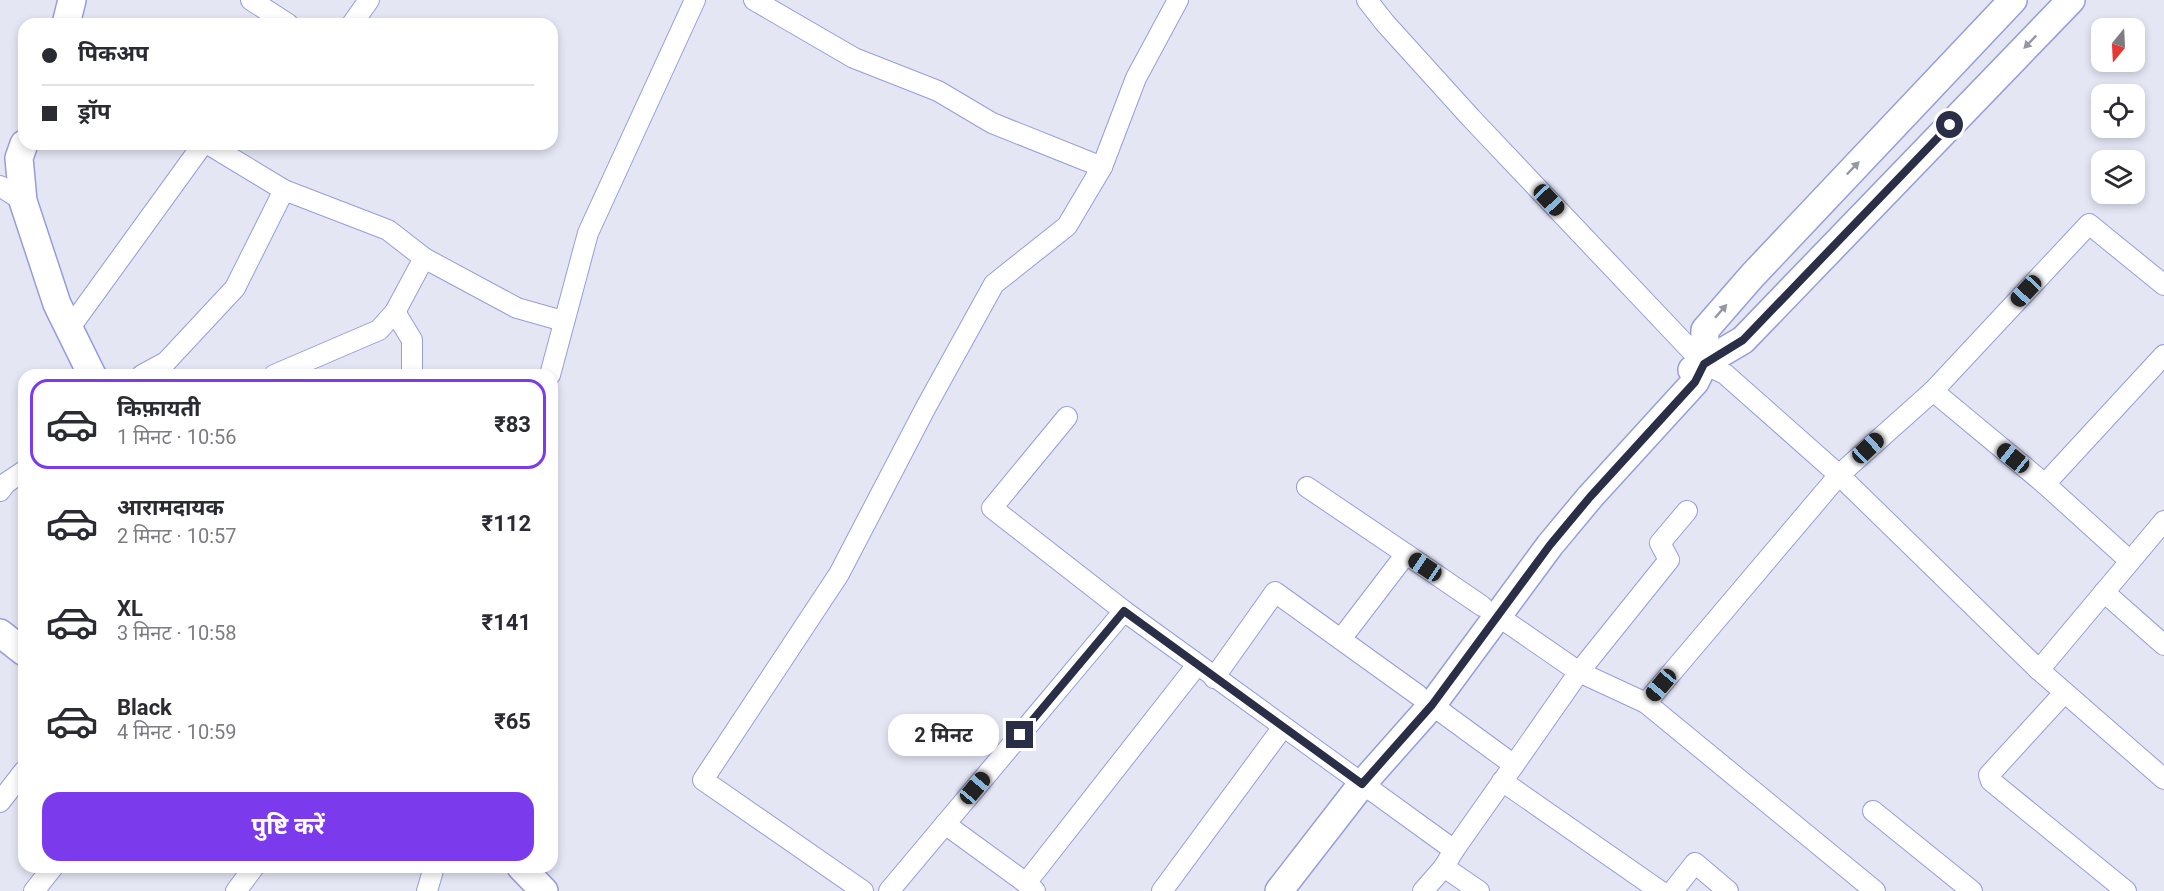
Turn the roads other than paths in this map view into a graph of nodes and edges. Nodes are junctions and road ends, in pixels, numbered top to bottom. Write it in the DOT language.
graph roads {
  1 [pos="72,0"];
  2 [pos="251,0"];
  3 [pos="369,0"];
  4 [pos="695,0"];
  5 [pos="754,0"];
  6 [pos="1178,0"];
  7 [pos="1367,0"];
  8 [pos="2013,0"];
  9 [pos="2071,0"];
  10 [pos="68,18"];
  11 [pos="279,18"];
  12 [pos="356,18"];
  13 [pos="22,150"];
  14 [pos="202,150"];
  15 [pos="216,150"];
  16 [pos="1102,167"];
  17 [pos="0,186"];
  18 [pos="284,190"];
  19 [pos="23,201"];
  20 [pos="424,258"];
  21 [pos="2164,285"];
  22 [pos="395,312"];
  23 [pos="563,321"];
  24 [pos="69,329"];
  25 [pos="2164,355"];
  26 [pos="1704,364"];
  27 [pos="89,369"];
  28 [pos="153,369"];
  29 [pos="288,369"];
  30 [pos="412,369"];
  31 [pos="551,369"];
  32 [pos="1932,391"];
  33 [pos="1067,417"];
  34 [pos="18,475"];
  35 [pos="1839,475"];
  36 [pos="2045,484"];
  37 [pos="1307,486"];
  38 [pos="0,491"];
  39 [pos="1687,511"];
  40 [pos="2164,521"];
  41 [pos="1406,554"];
  42 [pos="2130,561"];
  43 [pos="2104,592"];
  44 [pos="1124,611"];
  45 [pos="1490,611"];
  46 [pos="0,633"];
  47 [pos="1341,639"];
  48 [pos="2164,645"];
  49 [pos="18,647"];
  50 [pos="1197,665"];
  51 [pos="2038,670"];
  52 [pos="1580,672"];
  53 [pos="1214,678"];
  54 [pos="2064,693"];
  55 [pos="1425,700"];
  56 [pos="1646,703"];
  57 [pos="1283,727"];
  58 [pos="1514,765"];
  59 [pos="18,779"];
  60 [pos="2164,779"];
  61 [pos="1502,781"];
  62 [pos="1362,784"];
  63 [pos="0,802"];
  64 [pos="1873,811"];
  65 [pos="945,824"];
  66 [pos="1449,859"];
  67 [pos="48,873"];
  68 [pos="250,873"];
  69 [pos="433,873"];
  70 [pos="527,873"];
  71 [pos="1030,887"];
  72 [pos="34,891"];
  73 [pos="236,891"];
  74 [pos="427,891"];
  75 [pos="544,891"];
  76 [pos="863,891"];
  77 [pos="889,891"];
  78 [pos="1162,891"];
  79 [pos="1279,891"];
  80 [pos="1423,891"];
  81 [pos="1479,891"];
  82 [pos="1660,891"];
  83 [pos="1673,891"];
  84 [pos="1728,891"];
  85 [pos="1875,891"];
  86 [pos="1972,891"];
  87 [pos="2126,891"];
  1 -- 10 [label="street"];
  2 -- 11 [label="street"];
  3 -- 12 [label="street"];
  4 -- 23 [label="street"];
  5 -- 16 [label="street"];
  6 -- 16 [label="street"];
  7 -- 26 [label="street"];
  26 -- 8 [label="street, one-way"];
  9 -- 26 [label="street, one-way"];
  13 -- 19 [label="street"];
  14 -- 24 [label="street"];
  15 -- 18 [label="street"];
  16 -- 76 [label="street"];
  17 -- 19 [label="street"];
  18 -- 20 [label="street"];
  18 -- 28 [label="street"];
  19 -- 24 [label="street"];
  20 -- 22 [label="street"];
  20 -- 23 [label="street"];
  21 -- 32 [label="street"];
  22 -- 29 [label="street"];
  22 -- 30 [label="street"];
  23 -- 31 [label="street"];
  24 -- 27 [label="street"];
  25 -- 36 [label="street"];
  26 -- 35 [label="street"];
  26 -- 45 [label="street"];
  32 -- 35 [label="street"];
  32 -- 36 [label="street"];
  33 -- 44 [label="street"];
  34 -- 38 [label="street"];
  35 -- 51 [label="street"];
  35 -- 56 [label="street"];
  36 -- 42 [label="street"];
  37 -- 41 [label="street"];
  39 -- 52 [label="street"];
  40 -- 42 [label="street"];
  41 -- 45 [label="street"];
  41 -- 47 [label="street"];
  42 -- 43 [label="street"];
  43 -- 48 [label="street"];
  43 -- 51 [label="street"];
  44 -- 50 [label="street"];
  44 -- 65 [label="street"];
  45 -- 52 [label="street"];
  45 -- 55 [label="street"];
  46 -- 49 [label="street"];
  47 -- 53 [label="street"];
  47 -- 55 [label="street"];
  50 -- 53 [label="street"];
  50 -- 71 [label="street"];
  51 -- 54 [label="street"];
  52 -- 56 [label="street"];
  52 -- 58 [label="street"];
  53 -- 57 [label="street"];
  54 -- 60 [label="street"];
  54 -- 87 [label="street"];
  55 -- 58 [label="street"];
  55 -- 62 [label="street"];
  56 -- 85 [label="street"];
  57 -- 62 [label="street"];
  57 -- 78 [label="street"];
  58 -- 61 [label="street"];
  59 -- 63 [label="street"];
  61 -- 66 [label="street"];
  61 -- 82 [label="street"];
  62 -- 66 [label="street"];
  62 -- 79 [label="street"];
  64 -- 86 [label="street"];
  65 -- 71 [label="street"];
  65 -- 77 [label="street"];
  66 -- 80 [label="street"];
  66 -- 81 [label="street"];
  67 -- 72 [label="street"];
  68 -- 73 [label="street"];
  69 -- 74 [label="street"];
  70 -- 75 [label="street"];
  83 -- 84 [label="street"];
}
